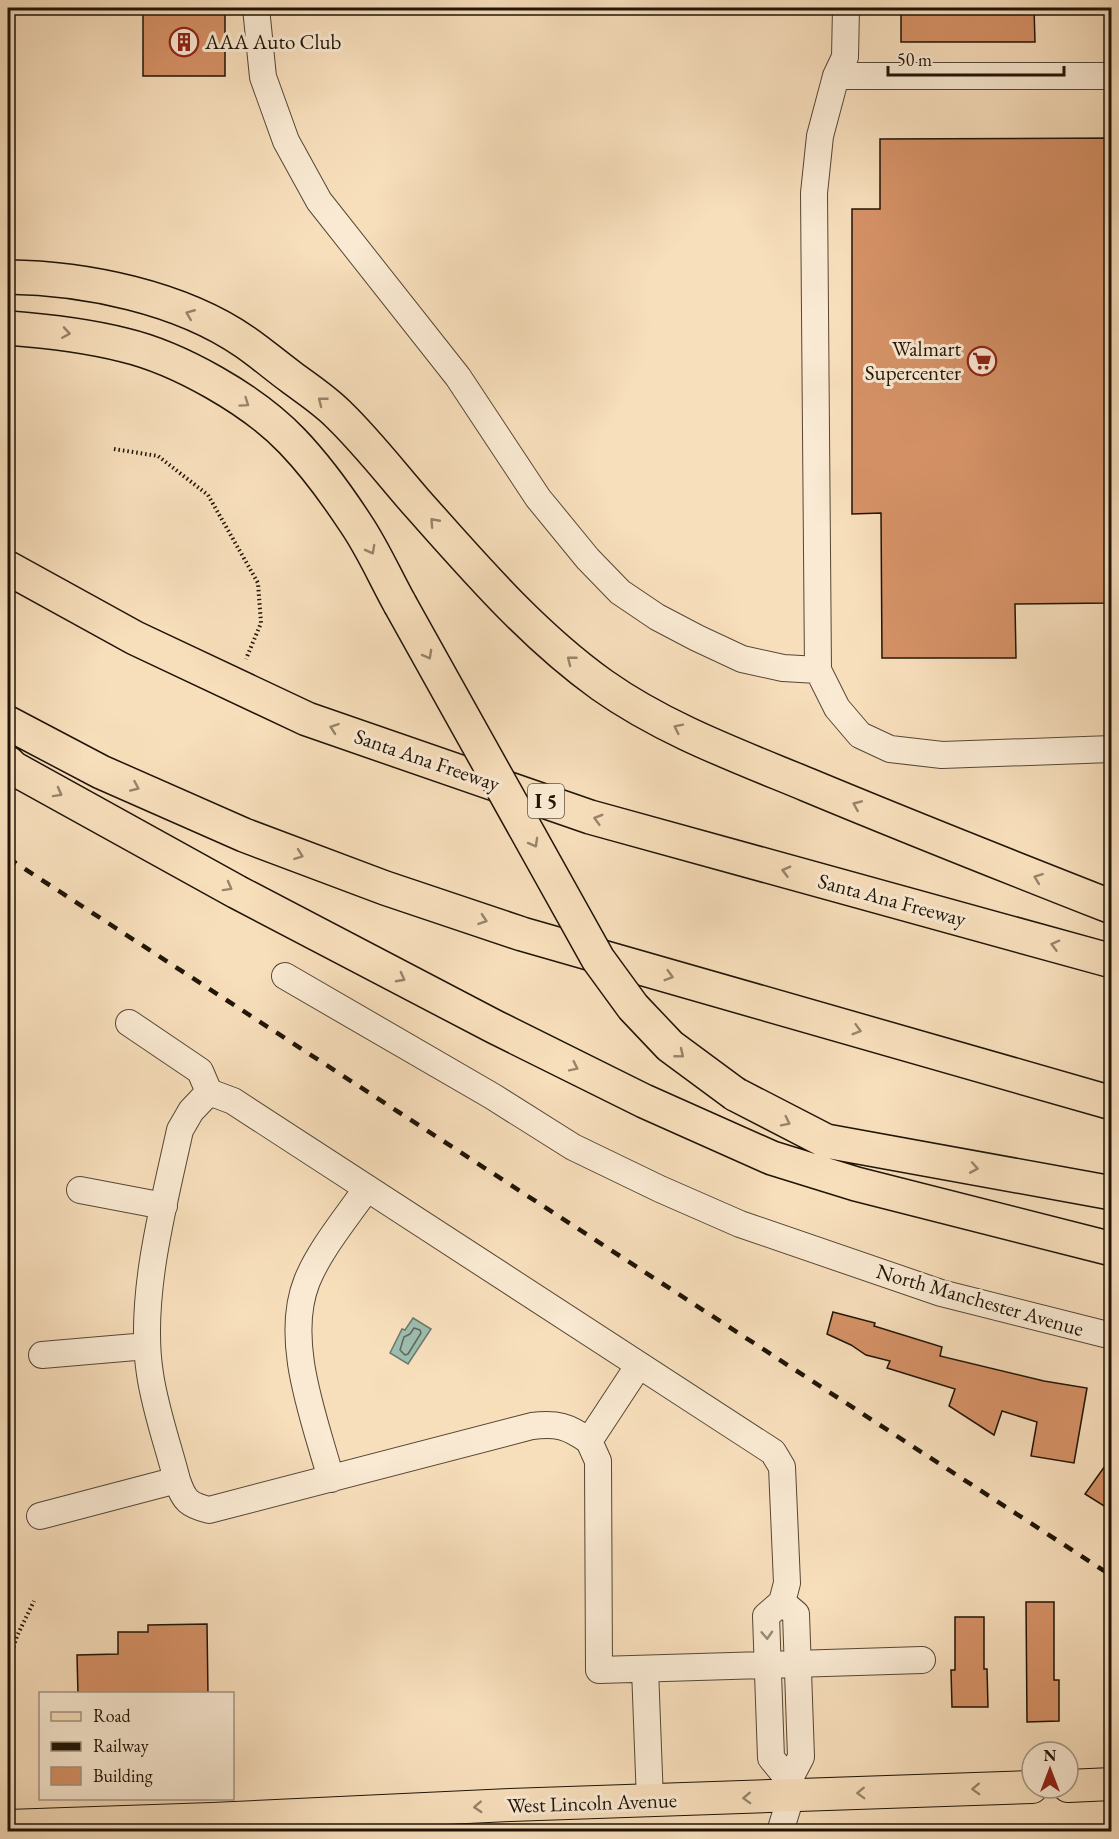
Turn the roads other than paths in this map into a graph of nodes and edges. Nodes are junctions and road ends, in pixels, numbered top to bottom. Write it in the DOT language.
graph roads {
  1 [pos="256,8"];
  2 [pos="846,8"];
  3 [pos="836,76"];
  4 [pos="1112,76"];
  5 [pos="8,277"];
  6 [pos="8,328"];
  7 [pos="8,568"];
  8 [pos="818,670"];
  9 [pos="8,723"];
  10 [pos="1112,749"];
  11 [pos="8,763"];
  12 [pos="1112,907"];
  13 [pos="1112,961"];
  14 [pos="285,976"];
  15 [pos="129,1023"];
  16 [pos="209,1092"];
  17 [pos="1112,1103"];
  18 [pos="367,1188"];
  19 [pos="80,1190"];
  20 [pos="1112,1193"];
  21 [pos="164,1206"];
  22 [pos="1112,1250"];
  23 [pos="1112,1336"];
  24 [pos="147,1346"];
  25 [pos="42,1355"];
  26 [pos="639,1365"];
  27 [pos="589,1440"];
  28 [pos="331,1479"];
  29 [pos="177,1480"];
  30 [pos="40,1516"];
  31 [pos="782,1602"];
  32 [pos="922,1660"];
  33 [pos="798,1664"];
  34 [pos="769,1665"];
  35 [pos="645,1669"];
  36 [pos="800,1713"];
  37 [pos="770,1714"];
  38 [pos="1112,1785"];
  39 [pos="1080,1786"];
  40 [pos="1020,1787"];
  41 [pos="790,1788"];
  42 [pos="650,1802"];
  43 [pos="8,1826"];
  44 [pos="780,1832"];
  1 -- 8 [label="street"];
  2 -- 3 [label="street"];
  3 -- 4 [label="street"];
  3 -- 8 [label="street"];
  12 -- 5 [label="highway, one-way"];
  6 -- 20 [label="highway, one-way, bridge"];
  13 -- 7 [label="highway, Santa Ana Freeway / I 5, one-way"];
  8 -- 10 [label="street"];
  9 -- 17 [label="highway, one-way"];
  11 -- 22 [label="highway, one-way"];
  14 -- 23 [label="street, North Manchester Avenue"];
  15 -- 16 [label="street"];
  16 -- 18 [label="street"];
  16 -- 21 [label="street"];
  18 -- 26 [label="street"];
  18 -- 28 [label="street"];
  19 -- 21 [label="street"];
  21 -- 24 [label="street"];
  24 -- 25 [label="street"];
  24 -- 29 [label="street"];
  26 -- 27 [label="street"];
  26 -- 31 [label="street"];
  27 -- 28 [label="street"];
  27 -- 35 [label="street"];
  28 -- 29 [label="street"];
  29 -- 30 [label="street"];
  31 -- 33 [label="street"];
  31 -- 34 [label="street, one-way"];
  32 -- 33 [label="street"];
  33 -- 34 [label="street"];
  33 -- 36 [label="street"];
  34 -- 35 [label="street"];
  34 -- 37 [label="street"];
  35 -- 42 [label="street"];
  36 -- 37 [label="street"];
  36 -- 41 [label="street"];
  37 -- 41 [label="street"];
  38 -- 39 [label="main road"];
  40 -- 41 [label="main road, West Lincoln Avenue, one-way"];
  41 -- 42 [label="main road, West Lincoln Avenue, one-way"];
  41 -- 44 [label="street"];
  42 -- 43 [label="main road, West Lincoln Avenue, one-way"];
}
